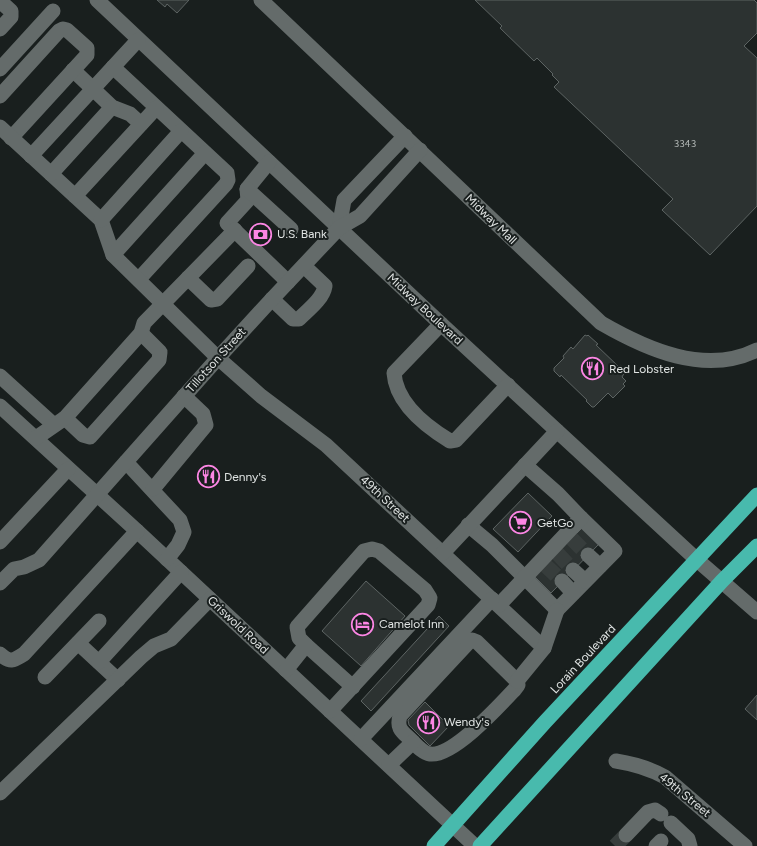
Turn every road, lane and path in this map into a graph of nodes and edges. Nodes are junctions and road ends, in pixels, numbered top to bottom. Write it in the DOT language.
graph roads {
  1 [pos="97,0"];
  2 [pos="261,0"];
  3 [pos="0,1"];
  4 [pos="58,5"];
  5 [pos="0,29"];
  6 [pos="138,40"];
  7 [pos="112,67"];
  8 [pos="0,68"];
  9 [pos="73,70"];
  10 [pos="93,88"];
  11 [pos="0,96"];
  12 [pos="112,107"];
  13 [pos="156,108"];
  14 [pos="141,124"];
  15 [pos="0,127"];
  16 [pos="181,131"];
  17 [pos="405,136"];
  18 [pos="11,138"];
  19 [pos="420,150"];
  20 [pos="206,153"];
  21 [pos="31,156"];
  22 [pos="269,162"];
  23 [pos="51,174"];
  24 [pos="247,189"];
  25 [pos="75,196"];
  26 [pos="101,220"];
  27 [pos="339,228"];
  28 [pos="291,229"];
  29 [pos="235,230"];
  30 [pos="113,255"];
  31 [pos="248,266"];
  32 [pos="304,266"];
  33 [pos="188,278"];
  34 [pos="139,279"];
  35 [pos="288,282"];
  36 [pos="272,299"];
  37 [pos="164,303"];
  38 [pos="440,324"];
  39 [pos="141,333"];
  40 [pos="757,350"];
  41 [pos="218,358"];
  42 [pos="0,376"];
  43 [pos="508,385"];
  44 [pos="184,396"];
  45 [pos="1,408"];
  46 [pos="60,422"];
  47 [pos="557,431"];
  48 [pos="36,438"];
  49 [pos="126,462"];
  50 [pos="525,465"];
  51 [pos="68,468"];
  52 [pos="152,489"];
  53 [pos="97,495"];
  54 [pos="757,495"];
  55 [pos="581,518"];
  56 [pos="468,525"];
  57 [pos="137,531"];
  58 [pos="0,542"];
  59 [pos="757,546"];
  60 [pos="443,553"];
  61 [pos="588,555"];
  62 [pos="167,559"];
  63 [pos="696,559"];
  64 [pos="600,566"];
  65 [pos="573,570"];
  66 [pos="181,572"];
  67 [pos="524,578"];
  68 [pos="585,581"];
  69 [pos="722,581"];
  70 [pos="562,582"];
  71 [pos="0,583"];
  72 [pos="574,593"];
  73 [pos="210,599"];
  74 [pos="496,602"];
  75 [pos="557,610"];
  76 [pos="757,612"];
  77 [pos="99,621"];
  78 [pos="78,643"];
  79 [pos="306,645"];
  80 [pos="544,648"];
  81 [pos="0,654"];
  82 [pos="99,662"];
  83 [pos="286,670"];
  84 [pos="45,677"];
  85 [pos="118,680"];
  86 [pos="517,681"];
  87 [pos="352,686"];
  88 [pos="330,711"];
  89 [pos="360,739"];
  90 [pos="413,742"];
  91 [pos="616,761"];
  92 [pos="389,765"];
  93 [pos="0,793"];
  94 [pos="452,825"];
  95 [pos="626,835"];
  96 [pos="434,846"];
  97 [pos="476,846"];
  98 [pos="480,846"];
  99 [pos="690,846"];
  100 [pos="745,846"];
  1 -- 6 [label="street, Midway Boulevard"];
  2 -- 17 [label="street, Midway Mall"];
  3 -- 5 [label="street"];
  4 -- 8 [label="street"];
  6 -- 7 [label="street"];
  6 -- 22 [label="street, Midway Boulevard"];
  7 -- 10 [label="street"];
  7 -- 13 [label="street"];
  9 -- 10 [label="street"];
  9 -- 11 [label="street"];
  9 -- 18 [label="street"];
  10 -- 12 [label="street"];
  10 -- 21 [label="street"];
  12 -- 14 [label="street"];
  12 -- 23 [label="street"];
  13 -- 14 [label="street"];
  13 -- 16 [label="street"];
  14 -- 25 [label="street"];
  15 -- 18 [label="street"];
  16 -- 20 [label="street"];
  16 -- 26 [label="street"];
  17 -- 19 [label="street, Midway Mall"];
  17 -- 27 [label="street"];
  18 -- 21 [label="street"];
  19 -- 27 [label="street, Tillotson Street"];
  19 -- 40 [label="street, Midway Mall"];
  20 -- 30 [label="street"];
  20 -- 34 [label="street"];
  21 -- 23 [label="street"];
  22 -- 24 [label="street"];
  22 -- 27 [label="street, Midway Boulevard"];
  23 -- 25 [label="street"];
  24 -- 28 [label="street"];
  24 -- 29 [label="street"];
  25 -- 26 [label="street"];
  26 -- 30 [label="street"];
  27 -- 32 [label="street, Tillotson Street"];
  27 -- 38 [label="street, Midway Boulevard"];
  29 -- 33 [label="street"];
  29 -- 35 [label="street"];
  30 -- 34 [label="street, 49th Street"];
  31 -- 33 [label="street"];
  32 -- 35 [label="street, Tillotson Street"];
  32 -- 36 [label="street"];
  33 -- 37 [label="street"];
  34 -- 37 [label="street, 49th Street"];
  35 -- 36 [label="street, Tillotson Street"];
  36 -- 41 [label="street, Tillotson Street"];
  37 -- 39 [label="street"];
  37 -- 41 [label="street, 49th Street"];
  38 -- 43 [label="street, Midway Boulevard"];
  38 -- 43 [label="street"];
  39 -- 46 [label="street"];
  39 -- 46 [label="street"];
  41 -- 44 [label="street, Tillotson Street"];
  41 -- 60 [label="street, 49th Street"];
  42 -- 46 [label="street"];
  43 -- 47 [label="street, Midway Boulevard"];
  44 -- 49 [label="street, Tillotson Street"];
  44 -- 52 [label="street"];
  45 -- 48 [label="street, Griswold Road"];
  46 -- 48 [label="street"];
  47 -- 50 [label="street"];
  47 -- 63 [label="street, Midway Boulevard"];
  48 -- 51 [label="street, Griswold Road"];
  49 -- 52 [label="street"];
  49 -- 53 [label="street, Tillotson Street"];
  50 -- 55 [label="street"];
  50 -- 56 [label="street"];
  51 -- 53 [label="street, Griswold Road"];
  51 -- 58 [label="street"];
  52 -- 62 [label="street"];
  53 -- 57 [label="street, Griswold Road"];
  53 -- 71 [label="street, Tillotson Street"];
  54 -- 63 [label="highway, Lorain Boulevard"];
  55 -- 64 [label="street"];
  55 -- 67 [label="street"];
  56 -- 60 [label="street"];
  56 -- 67 [label="street"];
  57 -- 62 [label="street, Griswold Road"];
  57 -- 81 [label="street"];
  59 -- 69 [label="highway"];
  60 -- 74 [label="street, 49th Street"];
  61 -- 64 [label="street"];
  62 -- 66 [label="street, Griswold Road"];
  63 -- 69 [label="street, Midway Boulevard"];
  63 -- 94 [label="highway, Lorain Boulevard"];
  64 -- 68 [label="street"];
  65 -- 68 [label="street"];
  66 -- 73 [label="street, Griswold Road"];
  66 -- 82 [label="street"];
  67 -- 74 [label="street"];
  67 -- 75 [label="street"];
  68 -- 72 [label="street"];
  69 -- 76 [label="street, Midway Boulevard"];
  69 -- 98 [label="highway"];
  70 -- 72 [label="street"];
  72 -- 75 [label="street"];
  73 -- 83 [label="street, Griswold Road"];
  73 -- 85 [label="street"];
  74 -- 80 [label="street, 49th Street"];
  74 -- 89 [label="street"];
  75 -- 80 [label="street"];
  77 -- 78 [label="street"];
  78 -- 82 [label="street"];
  78 -- 84 [label="street"];
  79 -- 83 [label="street"];
  79 -- 87 [label="street"];
  79 -- 87 [label="street"];
  80 -- 86 [label="street"];
  82 -- 85 [label="street"];
  83 -- 88 [label="street, Griswold Road"];
  85 -- 93 [label="street"];
  86 -- 90 [label="street"];
  86 -- 90 [label="street"];
  87 -- 88 [label="street"];
  88 -- 89 [label="street, Griswold Road"];
  89 -- 92 [label="street, Griswold Road"];
  90 -- 92 [label="street"];
  91 -- 100 [label="street, 49th Street"];
  92 -- 94 [label="street, Griswold Road"];
  94 -- 96 [label="highway, Lorain Boulevard"];
  94 -- 97 [label="street, Griswold Road"];
  95 -- 99 [label="street"];
}
